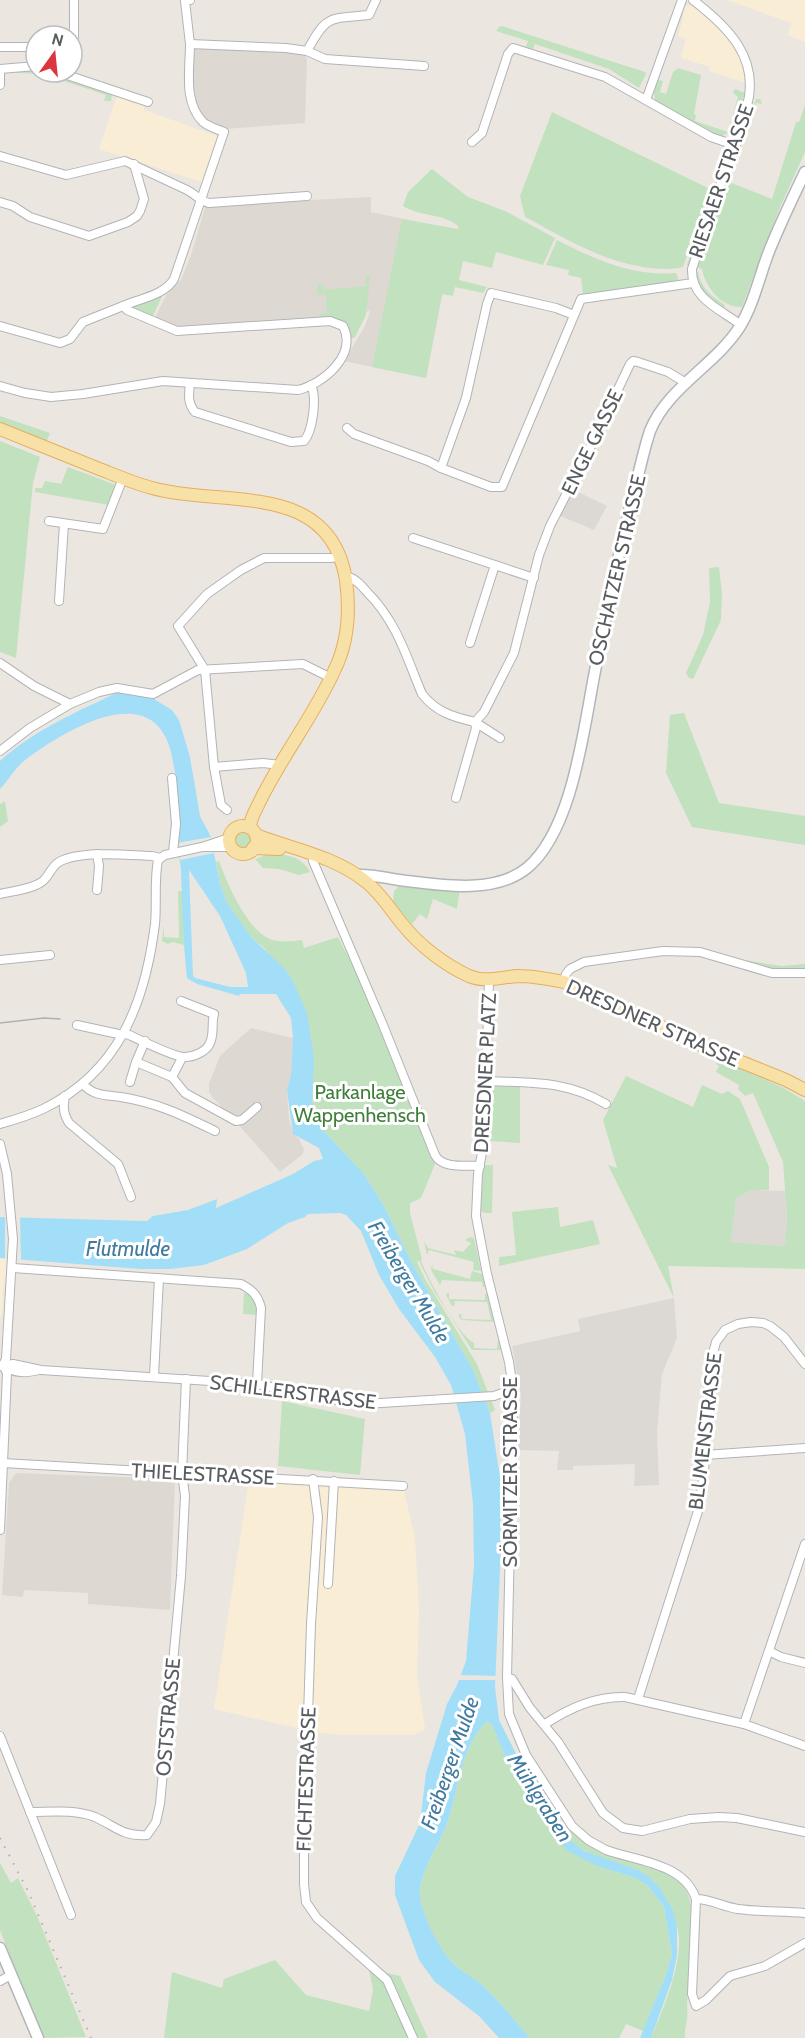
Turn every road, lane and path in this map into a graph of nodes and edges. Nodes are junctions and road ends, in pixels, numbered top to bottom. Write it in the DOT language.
graph roads {
  1 [pos="74,0"];
  2 [pos="376,0"];
  3 [pos="682,0"];
  4 [pos="693,0"];
  5 [pos="188,1"];
  6 [pos="74,24"];
  7 [pos="190,44"];
  8 [pos="24,47"];
  9 [pos="0,48"];
  10 [pos="307,51"];
  11 [pos="424,66"];
  12 [pos="24,67"];
  13 [pos="0,69"];
  14 [pos="84,81"];
  15 [pos="0,85"];
  16 [pos="646,100"];
  17 [pos="148,102"];
  18 [pos="472,142"];
  19 [pos="734,145"];
  20 [pos="0,156"];
  21 [pos="134,165"];
  22 [pos="805,172"];
  23 [pos="307,196"];
  24 [pos="201,201"];
  25 [pos="0,202"];
  26 [pos="693,282"];
  27 [pos="123,306"];
  28 [pos="574,315"];
  29 [pos="741,325"];
  30 [pos="0,326"];
  31 [pos="686,382"];
  32 [pos="190,383"];
  33 [pos="311,385"];
  34 [pos="0,386"];
  35 [pos="347,428"];
  36 [pos="0,429"];
  37 [pos="441,468"];
  38 [pos="123,478"];
  39 [pos="49,521"];
  40 [pos="64,524"];
  41 [pos="412,538"];
  42 [pos="339,556"];
  43 [pos="495,565"];
  44 [pos="345,576"];
  45 [pos="534,578"];
  46 [pos="59,601"];
  47 [pos="470,643"];
  48 [pos="0,663"];
  49 [pos="205,670"];
  50 [pos="331,678"];
  51 [pos="70,704"];
  52 [pos="475,722"];
  53 [pos="500,738"];
  54 [pos="0,751"];
  55 [pos="280,765"];
  56 [pos="214,767"];
  57 [pos="172,778"];
  58 [pos="456,798"];
  59 [pos="227,810"];
  60 [pos="248,830"];
  61 [pos="230,842"];
  62 [pos="253,848"];
  63 [pos="176,852"];
  64 [pos="97,854"];
  65 [pos="160,858"];
  66 [pos="313,861"];
  67 [pos="340,867"];
  68 [pos="357,875"];
  69 [pos="398,879"];
  70 [pos="97,890"];
  71 [pos="378,892"];
  72 [pos="0,894"];
  73 [pos="50,955"];
  74 [pos="0,960"];
  75 [pos="805,973"];
  76 [pos="489,980"];
  77 [pos="564,982"];
  78 [pos="181,1001"];
  79 [pos="77,1025"];
  80 [pos="124,1034"];
  81 [pos="145,1041"];
  82 [pos="182,1058"];
  83 [pos="136,1062"];
  84 [pos="172,1077"];
  85 [pos="486,1081"];
  86 [pos="130,1082"];
  87 [pos="82,1084"];
  88 [pos="805,1090"];
  89 [pos="65,1096"];
  90 [pos="606,1104"];
  91 [pos="257,1107"];
  92 [pos="0,1124"];
  93 [pos="214,1131"];
  94 [pos="0,1144"];
  95 [pos="480,1166"];
  96 [pos="131,1197"];
  97 [pos="13,1268"];
  98 [pos="159,1278"];
  99 [pos="805,1364"];
  100 [pos="2,1365"];
  101 [pos="154,1376"];
  102 [pos="186,1379"];
  103 [pos="257,1384"];
  104 [pos="508,1391"];
  105 [pos="805,1448"];
  106 [pos="705,1455"];
  107 [pos="3,1463"];
  108 [pos="182,1473"];
  109 [pos="313,1479"];
  110 [pos="334,1481"];
  111 [pos="403,1486"];
  112 [pos="0,1530"];
  113 [pos="805,1544"];
  114 [pos="328,1584"];
  115 [pos="769,1652"];
  116 [pos="805,1663"];
  117 [pos="507,1678"];
  118 [pos="638,1699"];
  119 [pos="545,1724"];
  120 [pos="744,1724"];
  121 [pos="0,1736"];
  122 [pos="805,1746"];
  123 [pos="30,1812"];
  124 [pos="805,1832"];
  125 [pos="696,1899"];
  126 [pos="805,1913"];
  127 [pos="70,1915"];
  128 [pos="805,1943"];
  129 [pos="0,1947"];
  130 [pos="11,1976"];
  131 [pos="0,1981"];
  132 [pos="38,2038"];
  133 [pos="413,2038"];
  1 -- 6 [label="street"];
  2 -- 10 [label="street"];
  3 -- 16 [label="street"];
  4 -- 19 [label="street, RIESAER STRASSE"];
  5 -- 7 [label="street"];
  7 -- 10 [label="street"];
  7 -- 24 [label="street"];
  8 -- 9 [label="street"];
  10 -- 11 [label="street"];
  12 -- 13 [label="street"];
  13 -- 15 [label="street"];
  14 -- 17 [label="street"];
  16 -- 18 [label="street"];
  16 -- 19 [label="street"];
  19 -- 26 [label="street, RIESAER STRASSE"];
  20 -- 21 [label="street"];
  21 -- 24 [label="street"];
  21 -- 25 [label="street"];
  22 -- 29 [label="main road, OSCHATZER STRASSE"];
  23 -- 24 [label="street"];
  24 -- 27 [label="street"];
  26 -- 28 [label="street"];
  26 -- 29 [label="street, RIESAER STRASSE"];
  27 -- 30 [label="street"];
  27 -- 33 [label="street"];
  28 -- 37 [label="street"];
  28 -- 37 [label="street"];
  29 -- 31 [label="main road, OSCHATZER STRASSE"];
  31 -- 45 [label="street, ENGE GASSE"];
  31 -- 69 [label="main road, OSCHATZER STRASSE"];
  32 -- 33 [label="street"];
  32 -- 33 [label="street"];
  32 -- 34 [label="street"];
  35 -- 37 [label="street"];
  36 -- 38 [label="main road"];
  38 -- 40 [label="street"];
  38 -- 42 [label="main road"];
  39 -- 40 [label="street"];
  40 -- 46 [label="street"];
  41 -- 43 [label="street"];
  42 -- 44 [label="main road"];
  42 -- 49 [label="street"];
  43 -- 45 [label="street"];
  43 -- 47 [label="street"];
  44 -- 50 [label="main road"];
  44 -- 52 [label="street"];
  45 -- 52 [label="street, ENGE GASSE"];
  48 -- 51 [label="street"];
  49 -- 50 [label="street"];
  49 -- 51 [label="street"];
  49 -- 56 [label="street"];
  50 -- 55 [label="main road"];
  51 -- 54 [label="street"];
  52 -- 53 [label="street"];
  52 -- 58 [label="street, ENGE GASSE"];
  55 -- 56 [label="street"];
  55 -- 60 [label="main road"];
  56 -- 59 [label="street"];
  57 -- 63 [label="street"];
  60 -- 61 [label="main road"];
  60 -- 62 [label="main road"];
  60 -- 67 [label="main road"];
  61 -- 62 [label="main road"];
  61 -- 63 [label="street"];
  62 -- 66 [label="main road"];
  63 -- 65 [label="street"];
  64 -- 65 [label="street"];
  64 -- 70 [label="street"];
  64 -- 72 [label="street"];
  65 -- 80 [label="street"];
  66 -- 67 [label="main road"];
  66 -- 95 [label="street"];
  67 -- 68 [label="main road, DRESDNER STRASSE"];
  68 -- 69 [label="main road, OSCHATZER STRASSE"];
  68 -- 71 [label="main road, DRESDNER STRASSE"];
  69 -- 71 [label="main road"];
  71 -- 76 [label="main road, DRESDNER STRASSE"];
  73 -- 74 [label="street"];
  75 -- 77 [label="street"];
  76 -- 77 [label="main road, DRESDNER STRASSE"];
  76 -- 85 [label="street, DRESDNER PLATZ"];
  77 -- 88 [label="main road, DRESDNER STRASSE"];
  78 -- 82 [label="street"];
  79 -- 80 [label="street"];
  80 -- 81 [label="street"];
  80 -- 87 [label="street"];
  81 -- 82 [label="street"];
  81 -- 83 [label="street"];
  82 -- 84 [label="street"];
  83 -- 84 [label="street"];
  83 -- 86 [label="street"];
  84 -- 91 [label="street"];
  85 -- 90 [label="street"];
  85 -- 95 [label="street, DRESDNER PLATZ"];
  87 -- 89 [label="street"];
  87 -- 93 [label="street"];
  89 -- 92 [label="street"];
  89 -- 96 [label="street"];
  94 -- 97 [label="street"];
  95 -- 104 [label="street, SÖRMITZER STRASSE"];
  97 -- 98 [label="street"];
  97 -- 100 [label="street"];
  98 -- 101 [label="street"];
  98 -- 103 [label="street"];
  99 -- 106 [label="street, BLUMENSTRASSE"];
  100 -- 101 [label="street, SCHILLERSTRASSE"];
  100 -- 107 [label="street"];
  101 -- 102 [label="street, SCHILLERSTRASSE"];
  102 -- 103 [label="street, SCHILLERSTRASSE"];
  102 -- 108 [label="street"];
  103 -- 104 [label="street, SCHILLERSTRASSE"];
  104 -- 117 [label="street, SÖRMITZER STRASSE"];
  105 -- 106 [label="street"];
  106 -- 118 [label="street, BLUMENSTRASSE"];
  107 -- 108 [label="street, THIELESTRASSE"];
  107 -- 112 [label="street"];
  108 -- 109 [label="street, THIELESTRASSE"];
  108 -- 123 [label="street, OSTSTRASSE"];
  109 -- 110 [label="street, THIELESTRASSE"];
  109 -- 133 [label="street, FICHTESTRASSE"];
  110 -- 111 [label="street, THIELESTRASSE"];
  110 -- 114 [label="street"];
  113 -- 115 [label="street"];
  115 -- 116 [label="street"];
  115 -- 120 [label="street"];
  117 -- 119 [label="street"];
  117 -- 125 [label="street, SÖRMITZER STRASSE"];
  118 -- 119 [label="street"];
  118 -- 120 [label="street"];
  119 -- 124 [label="street"];
  120 -- 122 [label="street"];
  121 -- 123 [label="street"];
  123 -- 127 [label="street"];
  125 -- 126 [label="street"];
  125 -- 128 [label="street"];
  129 -- 130 [label="main road"];
  130 -- 131 [label="street"];
  130 -- 132 [label="main road"];
}
